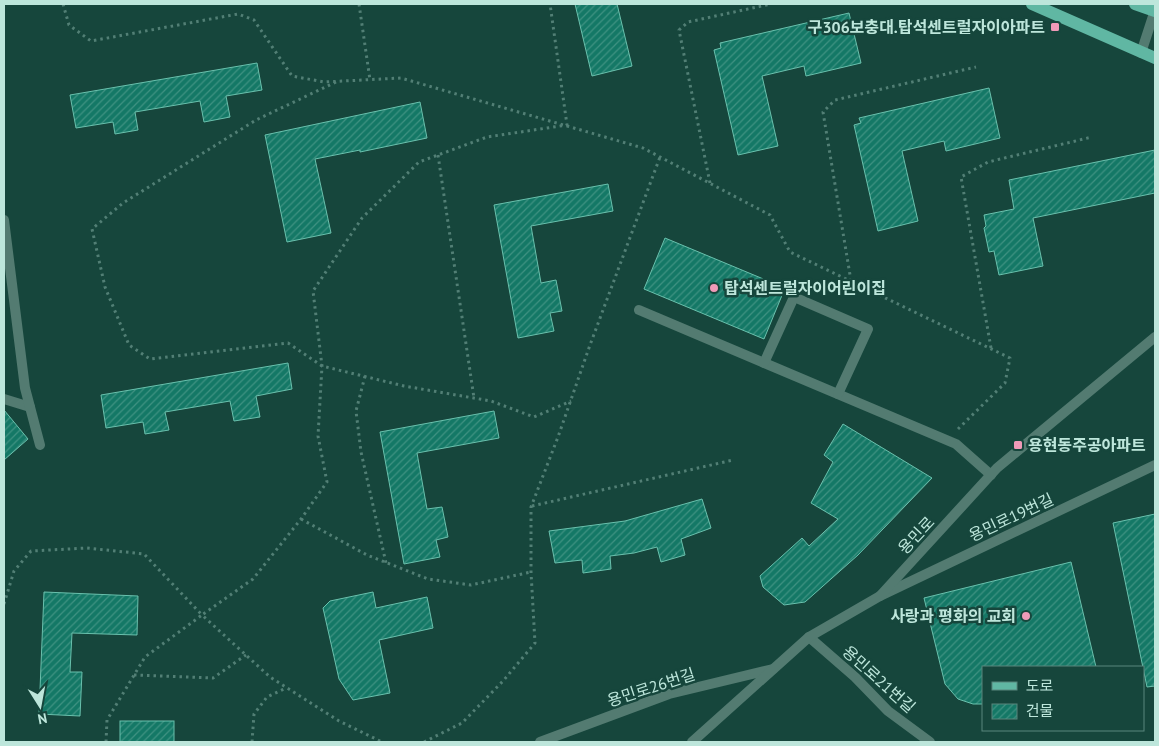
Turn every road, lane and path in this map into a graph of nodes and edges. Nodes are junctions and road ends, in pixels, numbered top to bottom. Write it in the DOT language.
graph roads {
  1 [pos="64,4"];
  2 [pos="359,4"];
  3 [pos="550,4"];
  4 [pos="771,4"];
  5 [pos="1032,4"];
  6 [pos="1135,4"];
  7 [pos="1155,11"];
  8 [pos="1141,53"];
  9 [pos="1155,58"];
  10 [pos="976,67"];
  11 [pos="370,80"];
  12 [pos="338,81"];
  13 [pos="567,125"];
  14 [pos="1092,137"];
  15 [pos="438,155"];
  16 [pos="660,157"];
  17 [pos="710,183"];
  18 [pos="4,220"];
  19 [pos="851,281"];
  20 [pos="639,310"];
  21 [pos="1155,337"];
  22 [pos="991,348"];
  23 [pos="764,362"];
  24 [pos="322,366"];
  25 [pos="365,376"];
  26 [pos="838,394"];
  27 [pos="474,398"];
  28 [pos="4,399"];
  29 [pos="571,401"];
  30 [pos="30,408"];
  31 [pos="947,440"];
  32 [pos="40,445"];
  33 [pos="733,460"];
  34 [pos="1155,465"];
  35 [pos="991,475"];
  36 [pos="531,507"];
  37 [pos="301,519"];
  38 [pos="386,563"];
  39 [pos="531,572"];
  40 [pos="880,596"];
  41 [pos="4,604"];
  42 [pos="202,615"];
  43 [pos="809,637"];
  44 [pos="246,655"];
  45 [pos="773,669"];
  46 [pos="134,675"];
  47 [pos="287,688"];
  48 [pos="106,742"];
  49 [pos="252,742"];
  50 [pos="382,742"];
  51 [pos="424,742"];
  52 [pos="540,742"];
  53 [pos="692,742"];
  54 [pos="930,742"];
  1 -- 12 [label="path"];
  2 -- 11 [label="path"];
  3 -- 13 [label="path"];
  4 -- 17 [label="path"];
  5 -- 8 [label="main road"];
  6 -- 7 [label="main road"];
  7 -- 8 [label="street"];
  8 -- 9 [label="main road"];
  10 -- 19 [label="path"];
  11 -- 12 [label="path"];
  11 -- 13 [label="path"];
  12 -- 24 [label="path"];
  13 -- 15 [label="path"];
  13 -- 16 [label="path"];
  14 -- 22 [label="path"];
  15 -- 24 [label="path"];
  15 -- 27 [label="path"];
  16 -- 17 [label="path"];
  16 -- 29 [label="path"];
  17 -- 19 [label="path"];
  18 -- 30 [label="street"];
  19 -- 22 [label="path"];
  20 -- 23 [label="street"];
  21 -- 35 [label="street, 용민로"];
  22 -- 31 [label="path"];
  23 -- 26 [label="street"];
  23 -- 26 [label="street"];
  24 -- 25 [label="path"];
  24 -- 37 [label="path"];
  25 -- 27 [label="path"];
  25 -- 38 [label="path"];
  26 -- 31 [label="street"];
  27 -- 29 [label="path"];
  28 -- 30 [label="street"];
  29 -- 36 [label="path"];
  30 -- 32 [label="street"];
  31 -- 35 [label="street"];
  33 -- 36 [label="path"];
  34 -- 40 [label="street, 용민로19번길"];
  35 -- 40 [label="street, 용민로"];
  36 -- 39 [label="path"];
  37 -- 38 [label="path"];
  37 -- 42 [label="path"];
  38 -- 39 [label="path"];
  39 -- 51 [label="path"];
  40 -- 43 [label="street, 용민로"];
  41 -- 42 [label="path"];
  42 -- 44 [label="path"];
  42 -- 46 [label="path"];
  43 -- 45 [label="street, 용민로"];
  43 -- 54 [label="street, 용민로21번길"];
  44 -- 46 [label="path"];
  44 -- 47 [label="path"];
  45 -- 52 [label="street, 용민로26번길"];
  45 -- 53 [label="street, 용민로"];
  46 -- 48 [label="path"];
  47 -- 49 [label="path"];
  47 -- 50 [label="path"];
}
